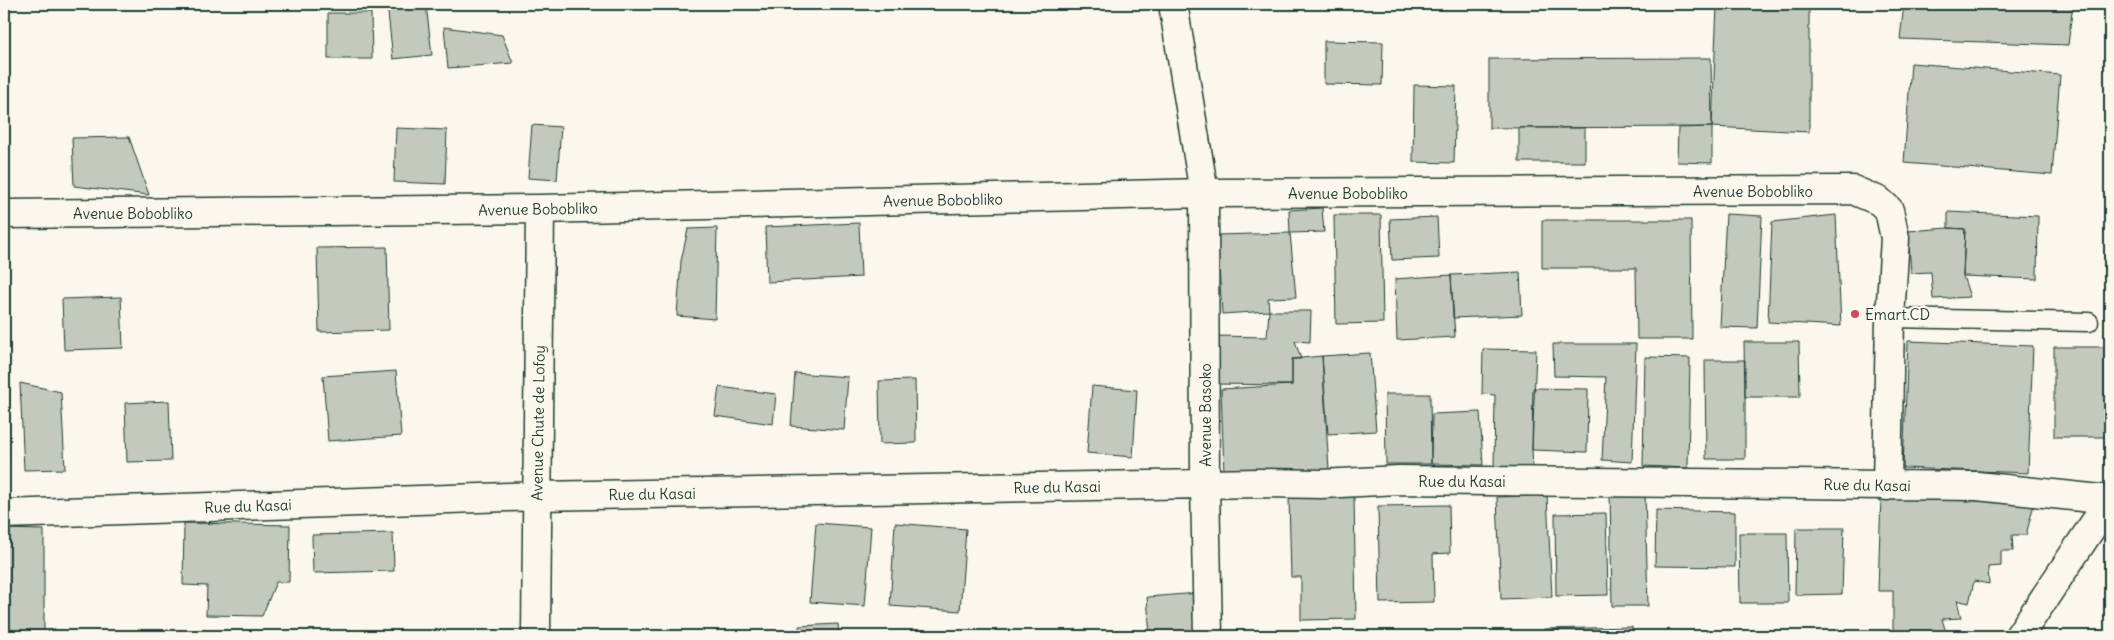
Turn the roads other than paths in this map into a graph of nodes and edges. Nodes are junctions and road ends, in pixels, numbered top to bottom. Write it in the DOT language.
graph roads {
  1 [pos="1174,10"];
  2 [pos="1204,194"];
  3 [pos="540,209"];
  4 [pos="4,214"];
  5 [pos="1890,318"];
  6 [pos="2089,322"];
  7 [pos="1205,485"];
  8 [pos="1887,486"];
  9 [pos="537,496"];
  10 [pos="2110,500"];
  11 [pos="4,514"];
  12 [pos="536,636"];
  13 [pos="1208,636"];
  14 [pos="2019,636"];
  1 -- 2 [label="street, Avenue Basoko"];
  2 -- 3 [label="street, Avenue Bobobliko"];
  2 -- 5 [label="street, Avenue Bobobliko"];
  2 -- 7 [label="street, Avenue Basoko"];
  3 -- 4 [label="street, Avenue Bobobliko"];
  3 -- 9 [label="street, Avenue Chute de Lofoy"];
  5 -- 6 [label="lane"];
  5 -- 8 [label="street"];
  7 -- 8 [label="street, Rue du Kasai"];
  7 -- 9 [label="street, Rue du Kasai"];
  7 -- 13 [label="street, Avenue Basoko"];
  8 -- 10 [label="street, Rue du Kasai"];
  9 -- 11 [label="street, Rue du Kasai"];
  9 -- 12 [label="street, Avenue Chute de Lofoy"];
  10 -- 14 [label="street"];
}
